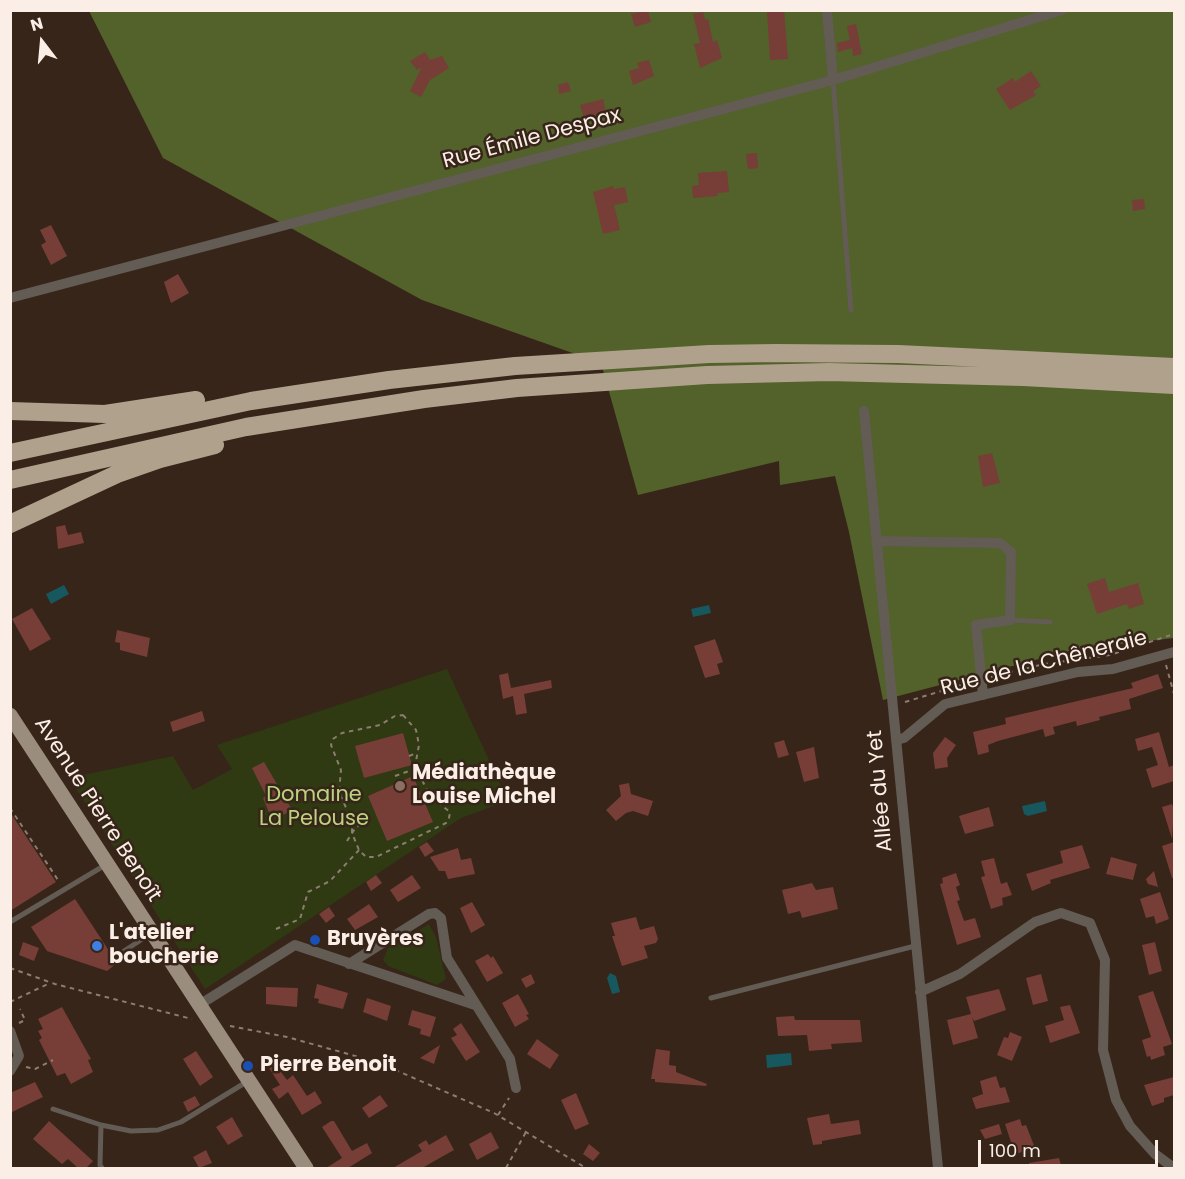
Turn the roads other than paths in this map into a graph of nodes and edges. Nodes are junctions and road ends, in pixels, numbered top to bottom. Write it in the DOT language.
graph roads {
  1 [pos="827,10"];
  2 [pos="1062,10"];
  3 [pos="834,80"];
  4 [pos="10,298"];
  5 [pos="851,310"];
  6 [pos="1174,367"];
  7 [pos="388,380"];
  8 [pos="1174,385"];
  9 [pos="10,411"];
  10 [pos="864,411"];
  11 [pos="330,414"];
  12 [pos="10,453"];
  13 [pos="10,480"];
  14 [pos="10,524"];
  15 [pos="876,541"];
  16 [pos="1010,620"];
  17 [pos="1050,622"];
  18 [pos="1174,652"];
  19 [pos="983,695"];
  20 [pos="10,715"];
  21 [pos="896,740"];
  22 [pos="108,863"];
  23 [pos="10,922"];
  24 [pos="152,933"];
  25 [pos="915,946"];
  26 [pos="121,952"];
  27 [pos="349,964"];
  28 [pos="920,992"];
  29 [pos="711,998"];
  30 [pos="474,1005"];
  31 [pos="196,1012"];
  32 [pos="10,1031"];
  33 [pos="10,1071"];
  34 [pos="249,1081"];
  35 [pos="516,1088"];
  36 [pos="53,1110"];
  37 [pos="101,1125"];
  38 [pos="102,1168"];
  39 [pos="306,1168"];
  40 [pos="938,1168"];
  41 [pos="1174,1168"];
  1 -- 3 [label="street"];
  2 -- 3 [label="street, Rue Émile Despax"];
  3 -- 4 [label="street, Rue Émile Despax"];
  3 -- 5 [label="lane"];
  6 -- 7 [label="highway"];
  7 -- 9 [label="highway"];
  7 -- 12 [label="highway"];
  8 -- 11 [label="highway"];
  10 -- 15 [label="street, Allée du Yet"];
  11 -- 13 [label="highway"];
  11 -- 14 [label="highway"];
  15 -- 16 [label="street"];
  15 -- 21 [label="street, Allée du Yet"];
  16 -- 17 [label="lane"];
  16 -- 19 [label="street"];
  18 -- 19 [label="street, Rue de la Chêneraie"];
  19 -- 21 [label="street, Rue de la Chêneraie"];
  20 -- 22 [label="main road, Avenue Pierre Benoît"];
  21 -- 25 [label="street, Allée du Yet"];
  22 -- 23 [label="lane"];
  22 -- 24 [label="main road, Avenue Pierre Benoît"];
  24 -- 26 [label="lane"];
  24 -- 31 [label="main road, Avenue Pierre Benoît"];
  25 -- 28 [label="street, Allée du Yet"];
  25 -- 29 [label="lane"];
  27 -- 30 [label="street"];
  27 -- 30 [label="street"];
  27 -- 31 [label="street"];
  28 -- 40 [label="street, Allée du Yet"];
  28 -- 41 [label="street"];
  30 -- 35 [label="street"];
  31 -- 34 [label="main road, Avenue Pierre Benoît"];
  32 -- 33 [label="street"];
  34 -- 37 [label="lane"];
  34 -- 39 [label="main road, Avenue Pierre Benoît"];
  36 -- 37 [label="lane"];
  37 -- 38 [label="lane"];
}
